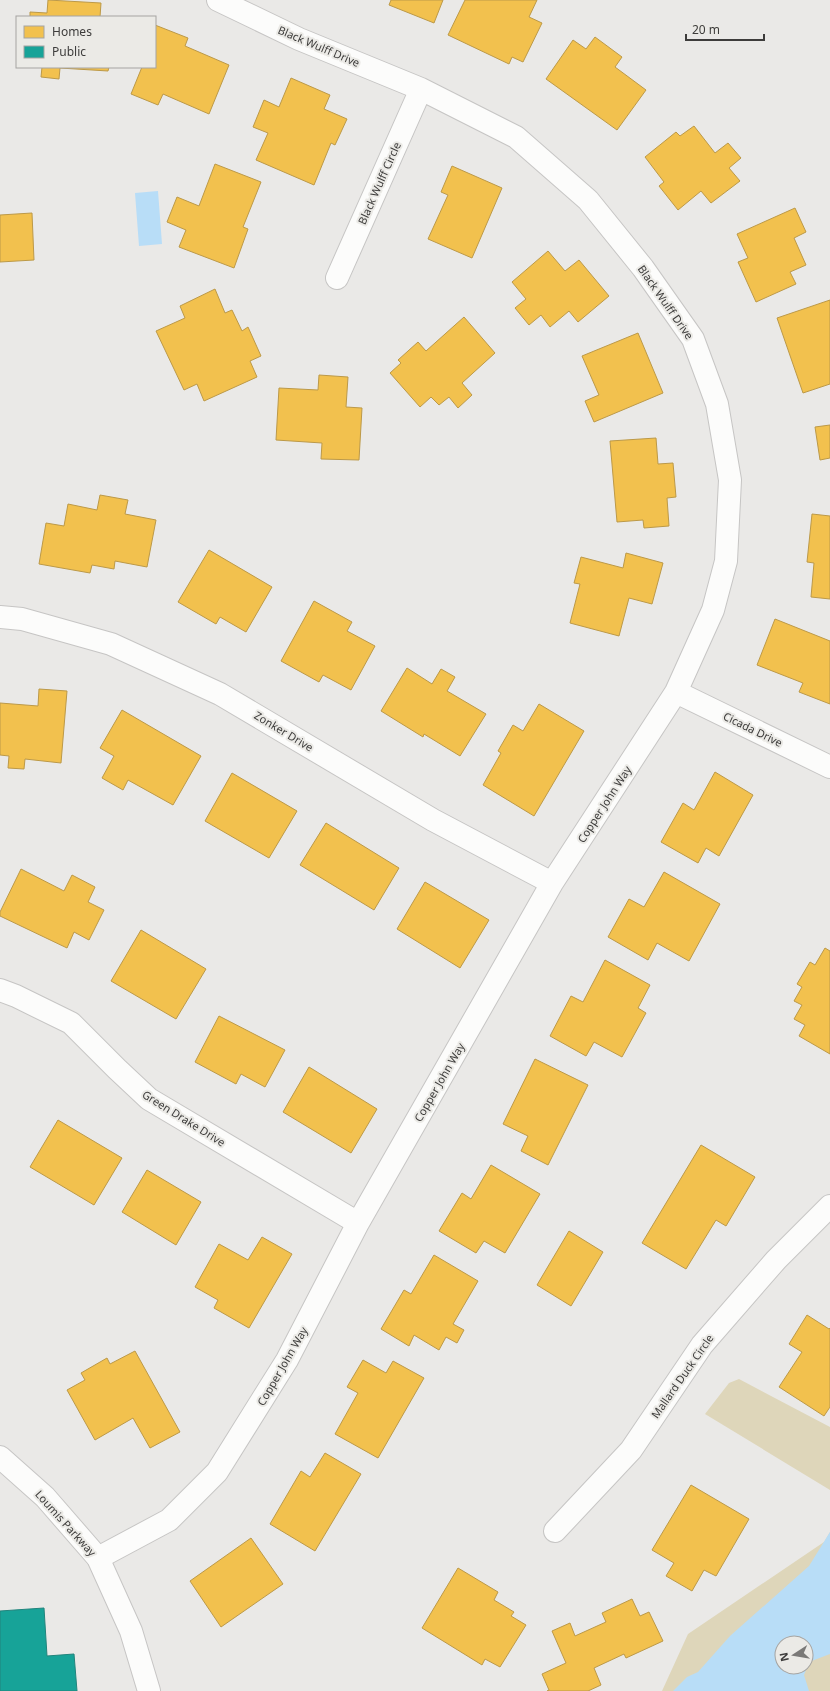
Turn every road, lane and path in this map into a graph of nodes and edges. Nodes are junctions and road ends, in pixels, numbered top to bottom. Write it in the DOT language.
graph roads {
  1 [pos="218,0"];
  2 [pos="421,89"];
  3 [pos="337,278"];
  4 [pos="726,561"];
  5 [pos="0,617"];
  6 [pos="676,692"];
  7 [pos="830,767"];
  8 [pos="552,883"];
  9 [pos="0,990"];
  10 [pos="830,1206"];
  11 [pos="358,1223"];
  12 [pos="0,1457"];
  13 [pos="555,1532"];
  14 [pos="98,1558"];
  15 [pos="149,1691"];
  1 -- 2 [label="street, Black Wulff Drive"];
  2 -- 3 [label="street, Black Wulff Circle"];
  2 -- 4 [label="street, Black Wulff Drive"];
  4 -- 6 [label="street, Copper John Way"];
  5 -- 8 [label="street, Zonker Drive"];
  6 -- 7 [label="street, Cicada Drive"];
  6 -- 8 [label="street, Copper John Way"];
  8 -- 11 [label="street, Copper John Way"];
  9 -- 11 [label="street, Green Drake Drive"];
  10 -- 13 [label="street, Mallard Duck Circle"];
  11 -- 14 [label="street, Copper John Way"];
  12 -- 14 [label="street, Loumis Parkway"];
  14 -- 15 [label="street, Loumis Parkway"];
}
